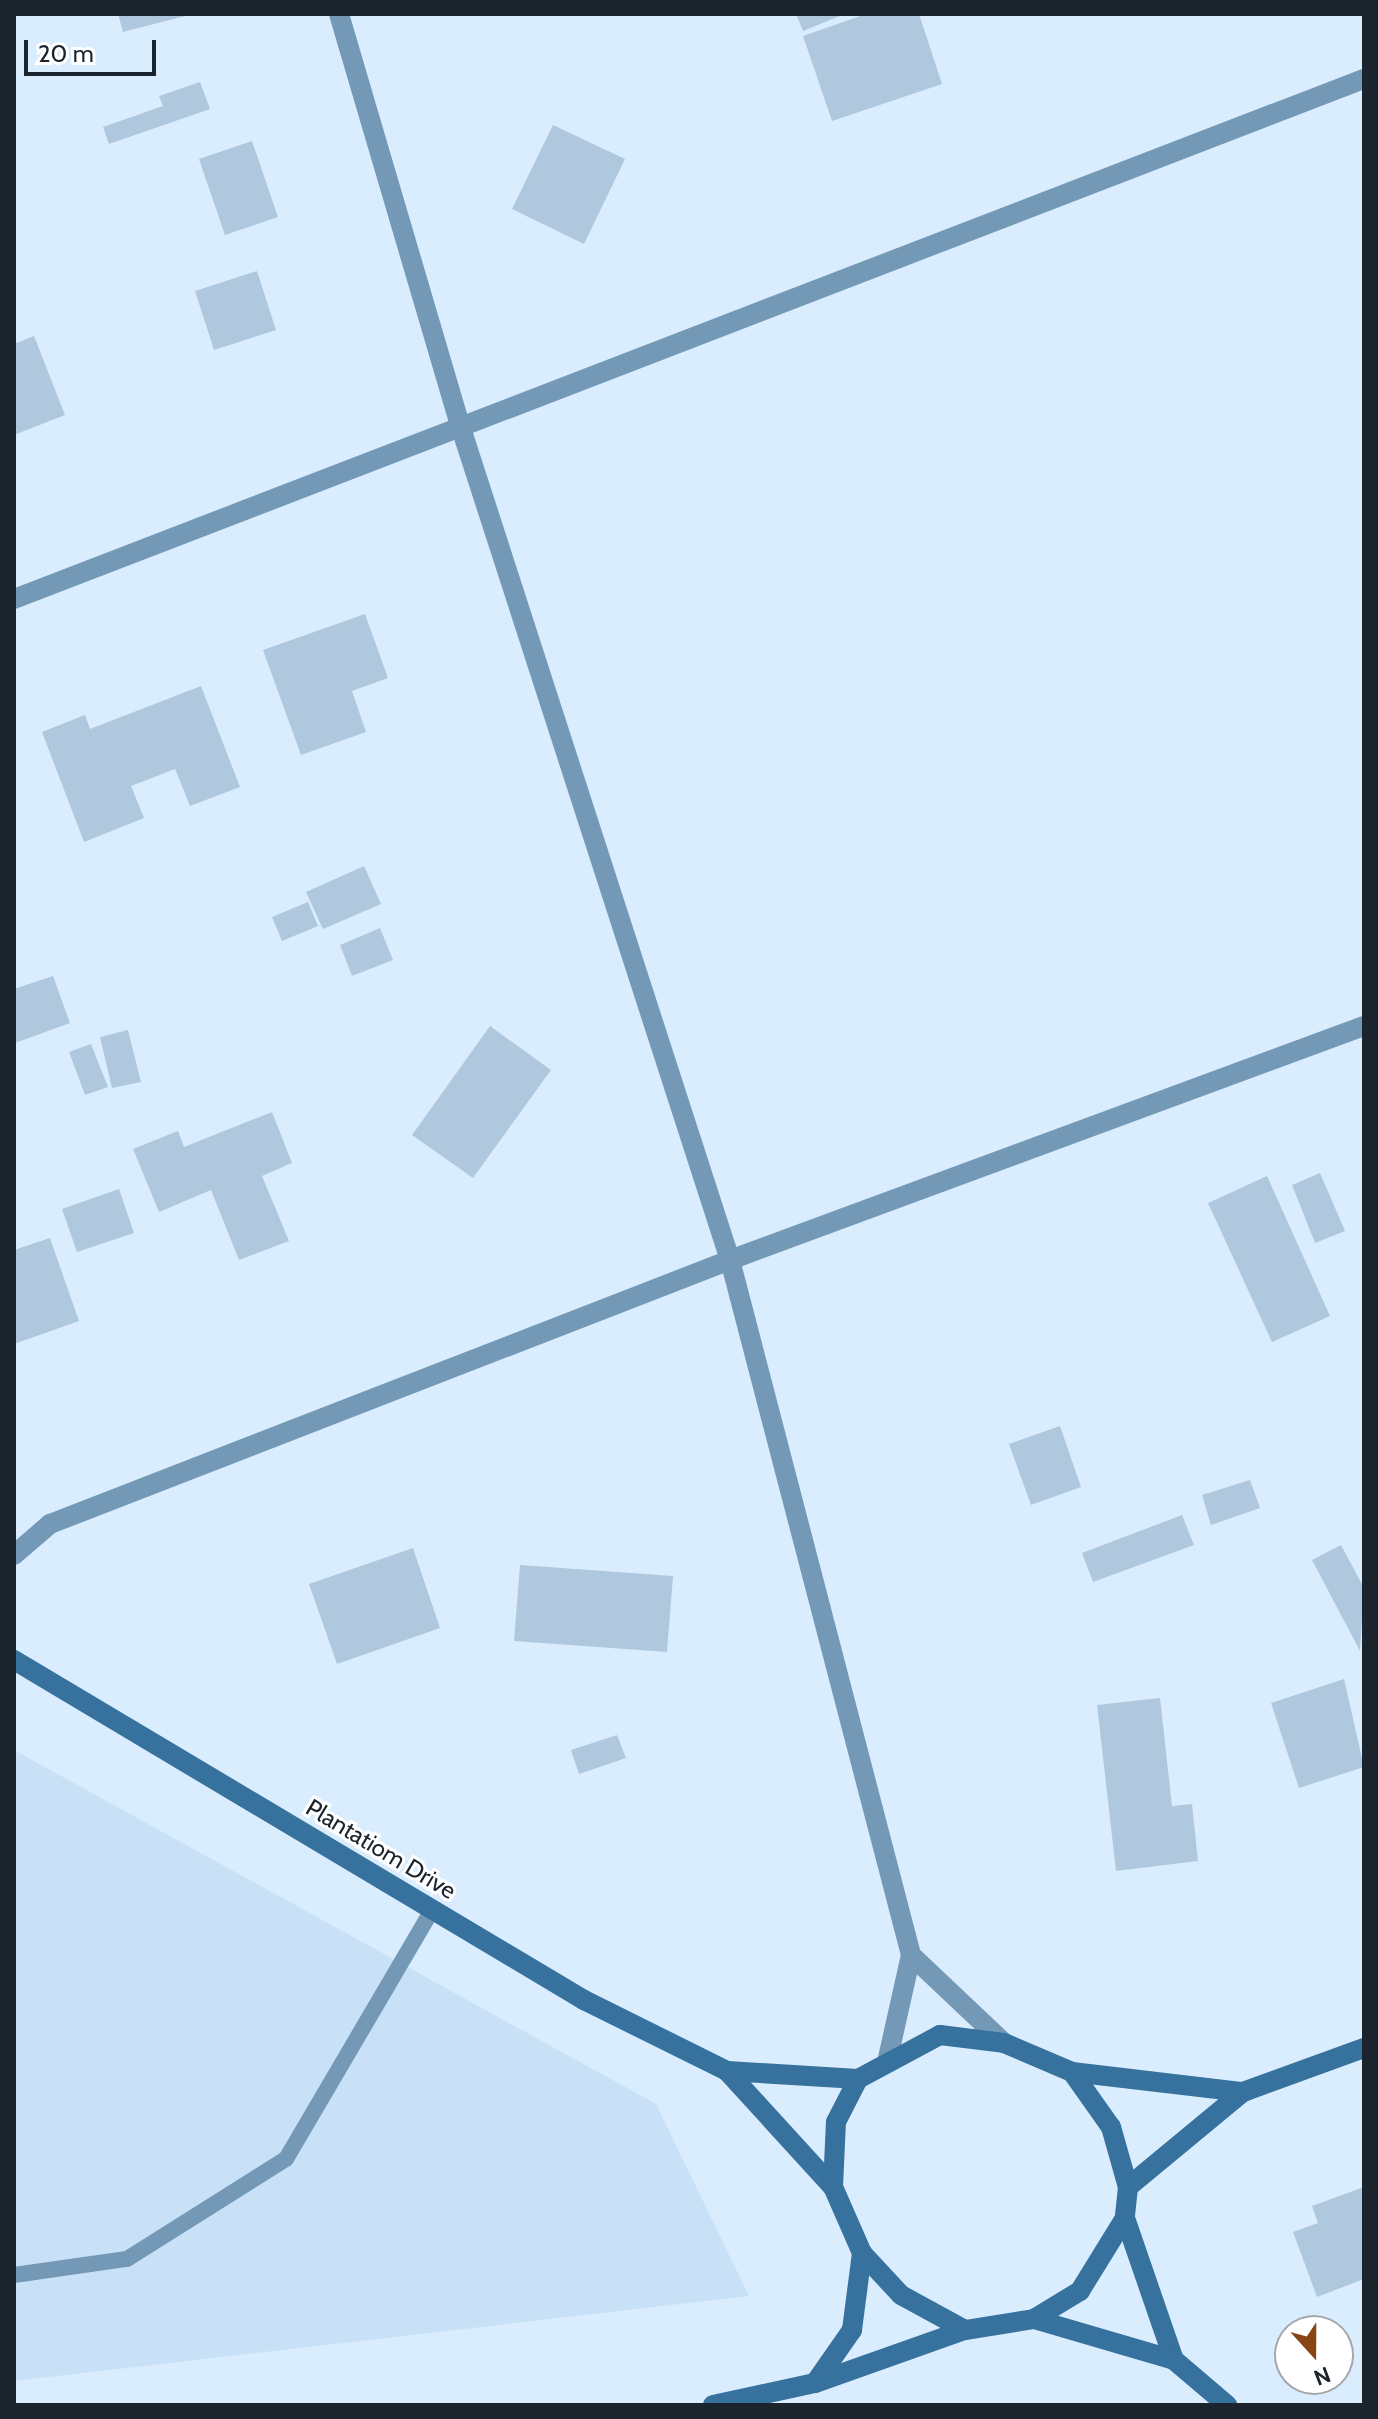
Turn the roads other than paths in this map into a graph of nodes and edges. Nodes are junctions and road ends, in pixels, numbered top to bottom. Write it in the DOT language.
graph roads {
  1 [pos="339,14"];
  2 [pos="1364,79"];
  3 [pos="460,425"];
  4 [pos="14,599"];
  5 [pos="1364,1026"];
  6 [pos="730,1260"];
  7 [pos="14,1555"];
  8 [pos="14,1660"];
  9 [pos="432,1910"];
  10 [pos="911,1955"];
  11 [pos="1004,2043"];
  12 [pos="1364,2048"];
  13 [pos="888,2058"];
  14 [pos="727,2071"];
  15 [pos="1072,2072"];
  16 [pos="858,2079"];
  17 [pos="1243,2092"];
  18 [pos="833,2187"];
  19 [pos="1128,2187"];
  20 [pos="1125,2218"];
  21 [pos="862,2253"];
  22 [pos="17,2271"];
  23 [pos="1034,2319"];
  24 [pos="965,2330"];
  25 [pos="1174,2360"];
  26 [pos="815,2383"];
  27 [pos="713,2405"];
  28 [pos="1227,2405"];
  1 -- 3 [label="street"];
  2 -- 3 [label="street"];
  3 -- 4 [label="street"];
  3 -- 6 [label="street"];
  5 -- 6 [label="street"];
  6 -- 7 [label="street"];
  6 -- 10 [label="street"];
  8 -- 9 [label="street, Plantatiom Drive"];
  9 -- 14 [label="street, Plantatiom Drive"];
  9 -- 22 [label="lane"];
  10 -- 11 [label="street"];
  10 -- 13 [label="street"];
  11 -- 13 [label="street"];
  11 -- 15 [label="street"];
  12 -- 17 [label="street"];
  13 -- 16 [label="street"];
  14 -- 16 [label="street"];
  14 -- 18 [label="street"];
  15 -- 17 [label="street"];
  15 -- 19 [label="street"];
  16 -- 18 [label="street"];
  17 -- 19 [label="street"];
  18 -- 21 [label="street"];
  19 -- 20 [label="street"];
  20 -- 23 [label="street"];
  20 -- 25 [label="street"];
  21 -- 24 [label="street"];
  21 -- 26 [label="street"];
  23 -- 24 [label="street"];
  23 -- 25 [label="street"];
  24 -- 26 [label="street"];
  25 -- 28 [label="street"];
  26 -- 27 [label="street"];
}
